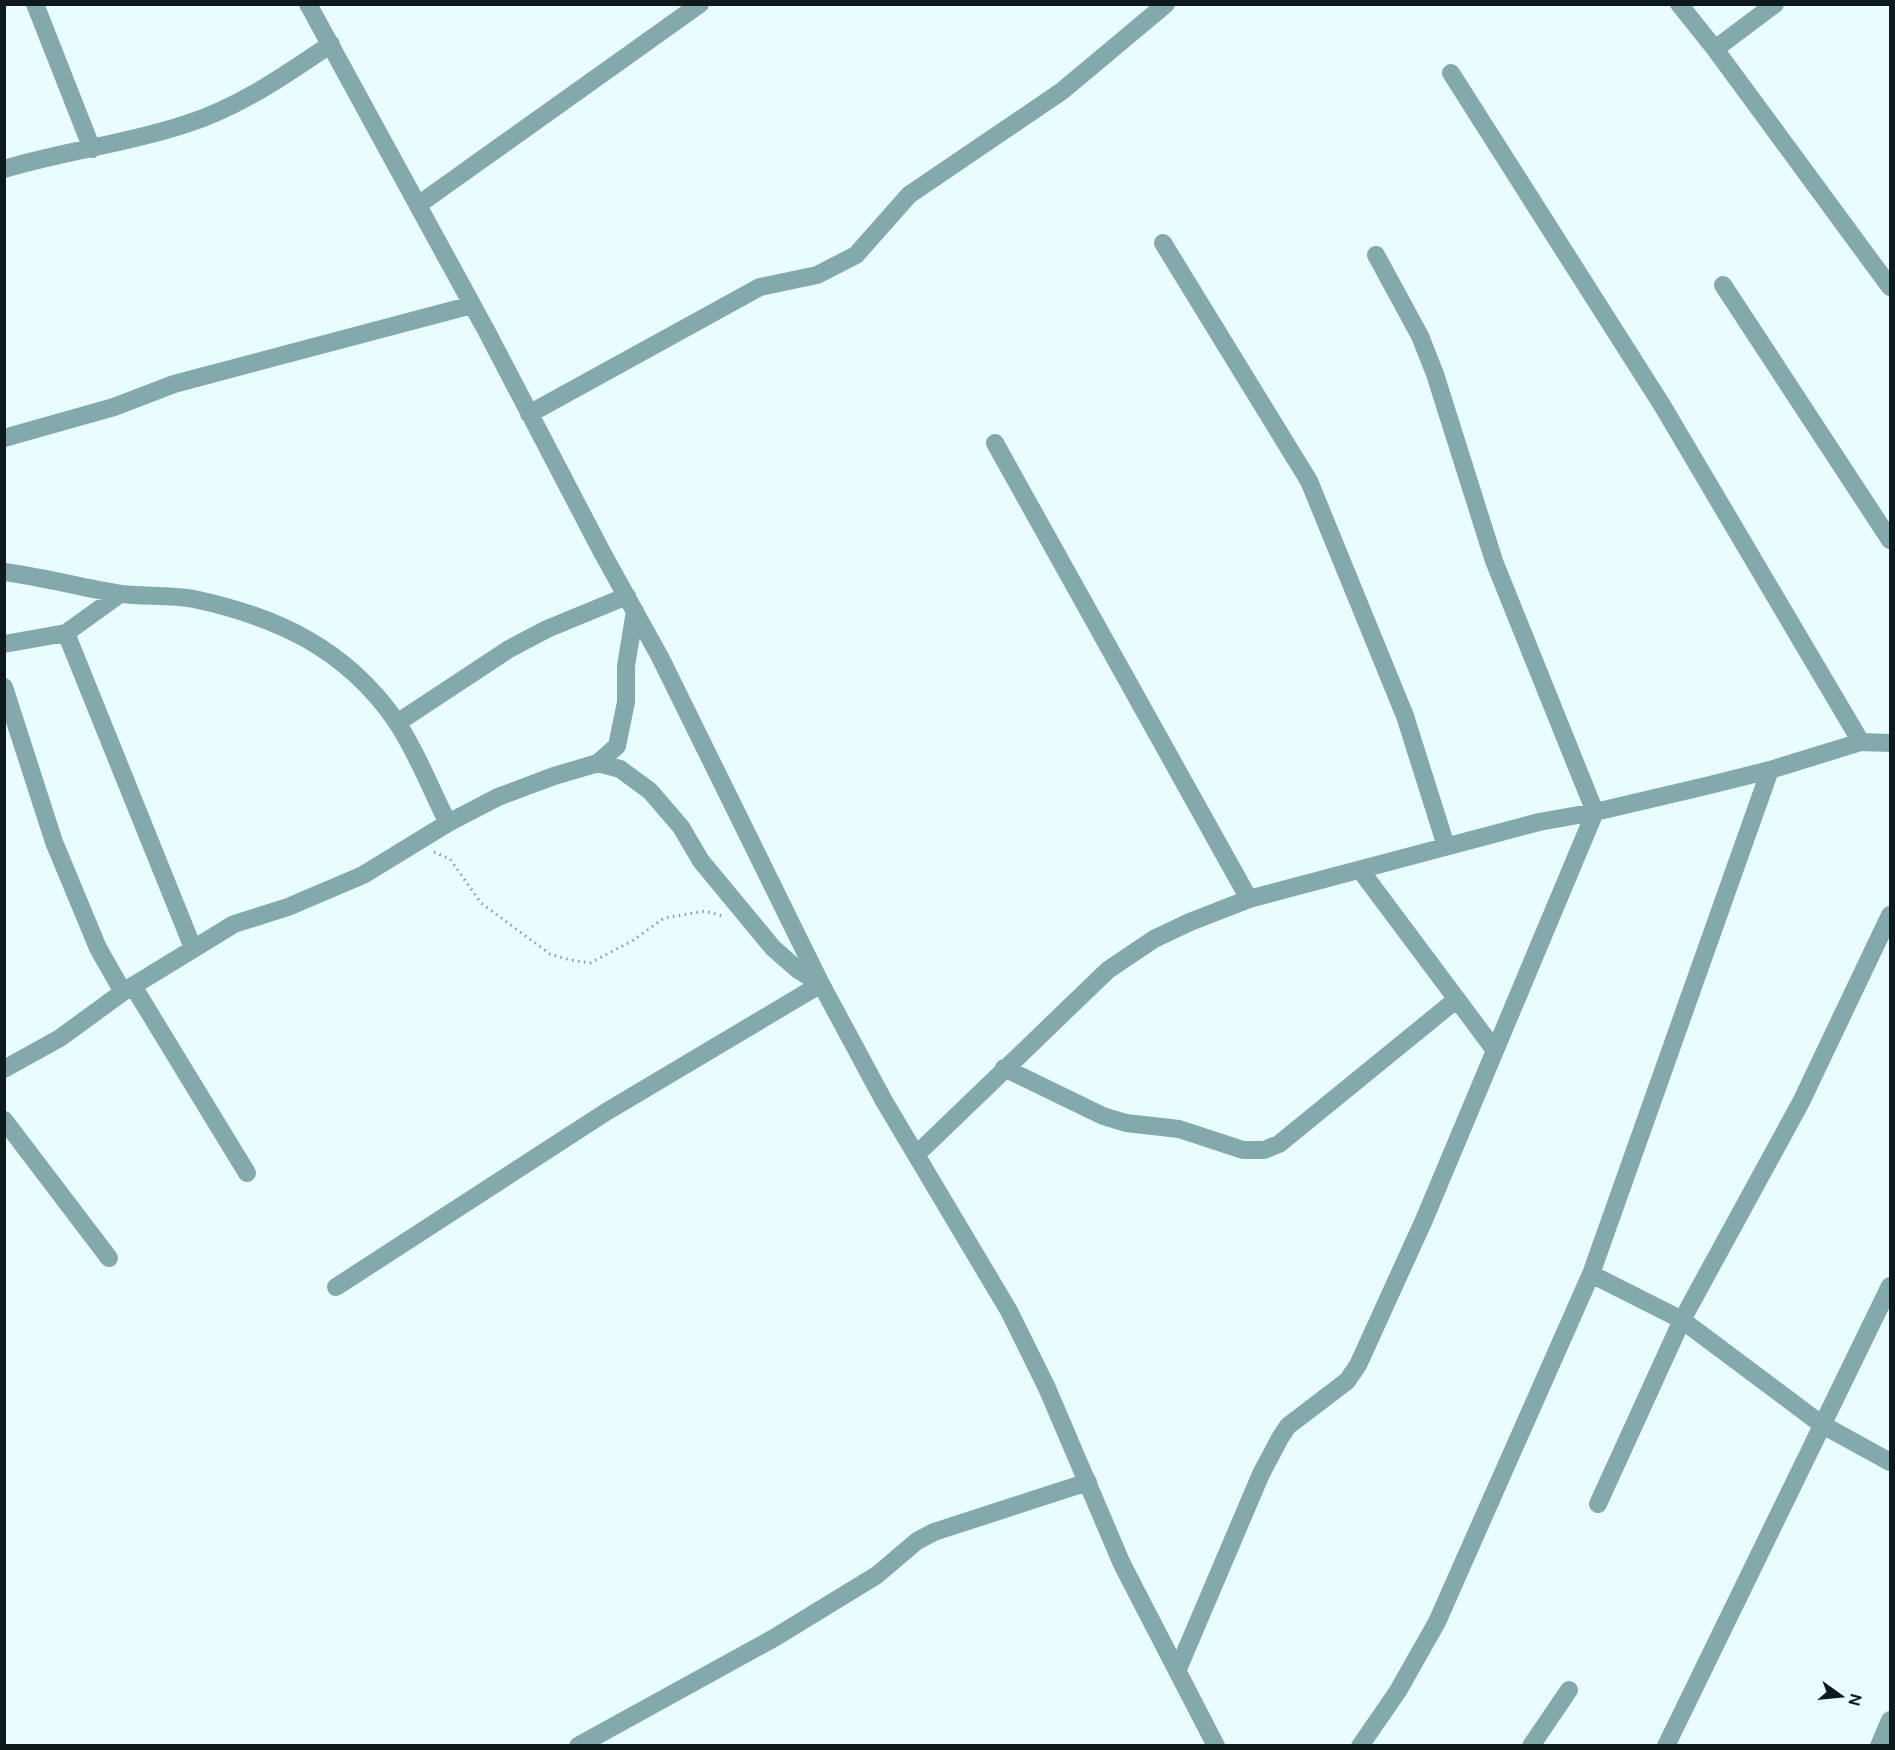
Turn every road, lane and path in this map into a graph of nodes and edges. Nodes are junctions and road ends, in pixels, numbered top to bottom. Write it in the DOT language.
graph roads {
  1 [pos="35,4"];
  2 [pos="308,4"];
  3 [pos="700,4"];
  4 [pos="1166,4"];
  5 [pos="1679,4"];
  6 [pos="1775,4"];
  7 [pos="331,44"];
  8 [pos="1715,49"];
  9 [pos="1451,73"];
  10 [pos="92,149"];
  11 [pos="4,169"];
  12 [pos="418,205"];
  13 [pos="1163,243"];
  14 [pos="1376,255"];
  15 [pos="1723,285"];
  16 [pos="1890,287"];
  17 [pos="472,305"];
  18 [pos="530,414"];
  19 [pos="4,438"];
  20 [pos="995,443"];
  21 [pos="1890,540"];
  22 [pos="4,572"];
  23 [pos="120,594"];
  24 [pos="631,604"];
  25 [pos="66,633"];
  26 [pos="4,644"];
  27 [pos="4,687"];
  28 [pos="397,723"];
  29 [pos="1861,742"];
  30 [pos="1890,743"];
  31 [pos="598,764"];
  32 [pos="1770,770"];
  33 [pos="1595,812"];
  34 [pos="448,823"];
  35 [pos="413,843"];
  36 [pos="1446,846"];
  37 [pos="1361,870"];
  38 [pos="1249,899"];
  39 [pos="1890,915"];
  40 [pos="728,917"];
  41 [pos="193,948"];
  42 [pos="821,984"];
  43 [pos="128,989"];
  44 [pos="1457,999"];
  45 [pos="1494,1048"];
  46 [pos="1004,1068"];
  47 [pos="4,1069"];
  48 [pos="4,1120"];
  49 [pos="917,1154"];
  50 [pos="247,1173"];
  51 [pos="109,1258"];
  52 [pos="1591,1274"];
  53 [pos="1890,1286"];
  54 [pos="336,1287"];
  55 [pos="1682,1320"];
  56 [pos="1821,1424"];
  57 [pos="1890,1462"];
  58 [pos="1088,1482"];
  59 [pos="1598,1504"];
  60 [pos="1178,1669"];
  61 [pos="1569,1690"];
  62 [pos="1890,1720"];
  63 [pos="579,1746"];
  64 [pos="1216,1746"];
  65 [pos="1360,1746"];
  66 [pos="1531,1746"];
  67 [pos="1666,1746"];
  68 [pos="1879,1746"];
  1 -- 10 [label="street"];
  2 -- 7 [label="street"];
  3 -- 12 [label="street"];
  4 -- 18 [label="street"];
  5 -- 8 [label="street"];
  6 -- 8 [label="street"];
  7 -- 10 [label="street"];
  7 -- 12 [label="street"];
  8 -- 16 [label="street"];
  9 -- 29 [label="street"];
  10 -- 11 [label="street"];
  12 -- 17 [label="street"];
  13 -- 36 [label="street"];
  14 -- 33 [label="street"];
  15 -- 21 [label="street"];
  17 -- 18 [label="street"];
  17 -- 19 [label="street"];
  18 -- 24 [label="street"];
  20 -- 38 [label="street"];
  22 -- 23 [label="street"];
  23 -- 25 [label="street"];
  23 -- 28 [label="street"];
  24 -- 28 [label="street"];
  24 -- 31 [label="street"];
  24 -- 42 [label="street"];
  25 -- 26 [label="street"];
  25 -- 41 [label="street"];
  27 -- 43 [label="street"];
  28 -- 34 [label="street"];
  29 -- 30 [label="street"];
  29 -- 32 [label="street"];
  31 -- 34 [label="street"];
  31 -- 42 [label="street"];
  32 -- 33 [label="street"];
  32 -- 52 [label="street"];
  33 -- 36 [label="street"];
  33 -- 45 [label="street"];
  34 -- 35 [label="street"];
  35 -- 40 [label="path"];
  35 -- 41 [label="street"];
  36 -- 37 [label="street"];
  37 -- 38 [label="street"];
  37 -- 44 [label="street"];
  38 -- 46 [label="street"];
  39 -- 55 [label="street"];
  41 -- 43 [label="street"];
  42 -- 49 [label="street"];
  42 -- 54 [label="street"];
  43 -- 47 [label="street"];
  43 -- 50 [label="street"];
  44 -- 45 [label="street"];
  44 -- 46 [label="street"];
  45 -- 60 [label="street"];
  46 -- 49 [label="street"];
  48 -- 51 [label="street"];
  49 -- 58 [label="street"];
  52 -- 55 [label="street"];
  52 -- 65 [label="street"];
  53 -- 56 [label="street"];
  55 -- 56 [label="street"];
  55 -- 59 [label="street"];
  56 -- 57 [label="street"];
  56 -- 67 [label="street"];
  58 -- 60 [label="street"];
  58 -- 63 [label="street"];
  60 -- 64 [label="street"];
  61 -- 66 [label="street"];
  62 -- 68 [label="street"];
}
